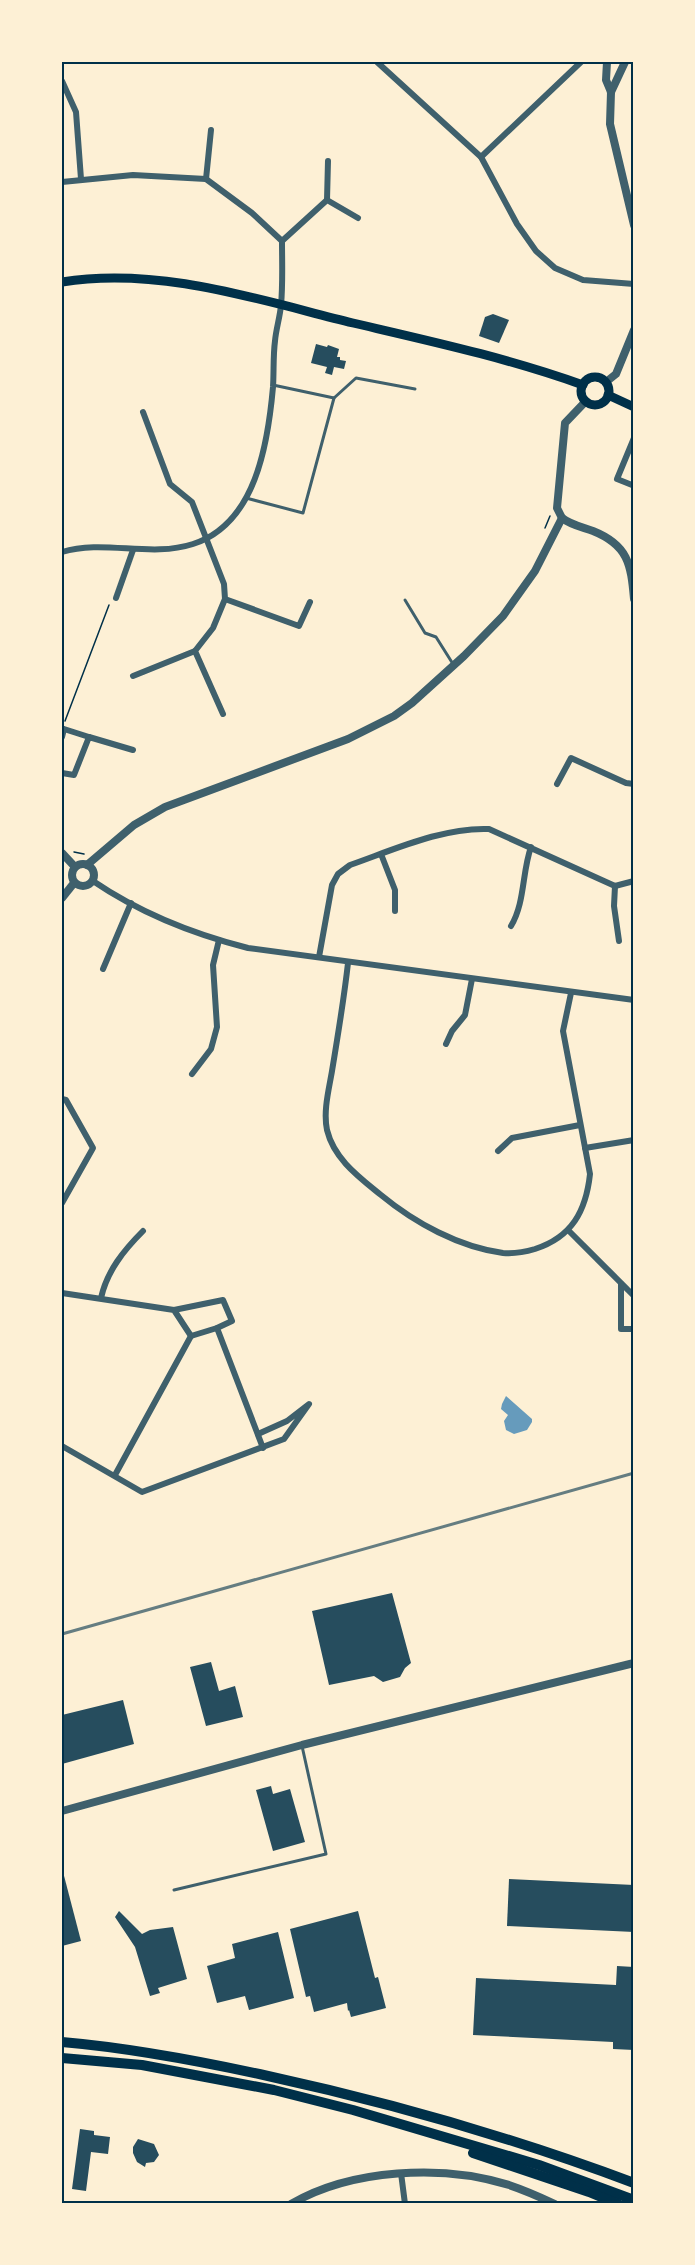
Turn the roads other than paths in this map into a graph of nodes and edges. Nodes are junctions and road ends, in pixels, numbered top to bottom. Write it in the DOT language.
graph roads {
  1 [pos="377,62"];
  2 [pos="581,62"];
  3 [pos="607,62"];
  4 [pos="625,62"];
  5 [pos="62,81"];
  6 [pos="610,92"];
  7 [pos="211,130"];
  8 [pos="482,157"];
  9 [pos="328,161"];
  10 [pos="81,179"];
  11 [pos="206,179"];
  12 [pos="62,182"];
  13 [pos="327,200"];
  14 [pos="358,218"];
  15 [pos="633,225"];
  16 [pos="282,241"];
  17 [pos="62,282"];
  18 [pos="633,284"];
  19 [pos="281,305"];
  20 [pos="633,330"];
  21 [pos="606,382"];
  22 [pos="273,385"];
  23 [pos="583,385"];
  24 [pos="415,389"];
  25 [pos="608,395"];
  26 [pos="334,398"];
  27 [pos="586,401"];
  28 [pos="633,407"];
  29 [pos="142,412"];
  30 [pos="633,438"];
  31 [pos="632,485"];
  32 [pos="246,498"];
  33 [pos="562,518"];
  34 [pos="207,538"];
  35 [pos="133,550"];
  36 [pos="62,552"];
  37 [pos="116,598"];
  38 [pos="633,598"];
  39 [pos="225,599"];
  40 [pos="405,600"];
  41 [pos="310,602"];
  42 [pos="195,651"];
  43 [pos="454,665"];
  44 [pos="133,676"];
  45 [pos="223,714"];
  46 [pos="62,737"];
  47 [pos="88,737"];
  48 [pos="133,750"];
  49 [pos="62,773"];
  50 [pos="557,784"];
  51 [pos="633,784"];
  52 [pos="531,847"];
  53 [pos="62,853"];
  54 [pos="381,854"];
  55 [pos="87,865"];
  56 [pos="75,867"];
  57 [pos="633,880"];
  58 [pos="93,881"];
  59 [pos="74,883"];
  60 [pos="615,886"];
  61 [pos="62,898"];
  62 [pos="131,903"];
  63 [pos="395,911"];
  64 [pos="512,926"];
  65 [pos="219,940"];
  66 [pos="619,941"];
  67 [pos="319,957"];
  68 [pos="348,963"];
  69 [pos="103,969"];
  70 [pos="472,979"];
  71 [pos="570,993"];
  72 [pos="633,1000"];
  73 [pos="446,1044"];
  74 [pos="192,1074"];
  75 [pos="62,1099"];
  76 [pos="580,1125"];
  77 [pos="633,1141"];
  78 [pos="585,1148"];
  79 [pos="498,1151"];
  80 [pos="62,1203"];
  81 [pos="568,1230"];
  82 [pos="143,1231"];
  83 [pos="621,1284"];
  84 [pos="62,1293"];
  85 [pos="633,1296"];
  86 [pos="101,1298"];
  87 [pos="174,1310"];
  88 [pos="217,1328"];
  89 [pos="633,1329"];
  90 [pos="191,1336"];
  91 [pos="258,1434"];
  92 [pos="62,1446"];
  93 [pos="263,1448"];
  94 [pos="115,1475"];
  95 [pos="633,1663"];
  96 [pos="302,1745"];
  97 [pos="62,1811"];
  98 [pos="174,1890"];
  99 [pos="62,2042"];
  100 [pos="62,2058"];
  101 [pos="372,2116"];
  102 [pos="401,2173"];
  103 [pos="633,2183"];
  104 [pos="633,2200"];
  105 [pos="291,2204"];
  106 [pos="405,2204"];
  107 [pos="555,2204"];
  108 [pos="618,2204"];
  1 -- 8 [label="street"];
  2 -- 8 [label="street"];
  3 -- 6 [label="street"];
  4 -- 6 [label="street"];
  5 -- 10 [label="street"];
  6 -- 15 [label="street"];
  7 -- 11 [label="street"];
  8 -- 18 [label="street"];
  9 -- 13 [label="street"];
  10 -- 11 [label="street"];
  10 -- 12 [label="street"];
  11 -- 16 [label="street"];
  13 -- 14 [label="street"];
  13 -- 16 [label="street"];
  16 -- 19 [label="street"];
  17 -- 19 [label="main road"];
  19 -- 22 [label="street"];
  19 -- 23 [label="main road"];
  20 -- 21 [label="street"];
  21 -- 23 [label="main road"];
  21 -- 25 [label="main road"];
  22 -- 26 [label="lane"];
  22 -- 32 [label="street"];
  23 -- 27 [label="main road"];
  24 -- 26 [label="lane"];
  25 -- 27 [label="main road"];
  25 -- 28 [label="main road"];
  26 -- 32 [label="lane"];
  27 -- 33 [label="street"];
  29 -- 34 [label="street"];
  30 -- 31 [label="street"];
  32 -- 34 [label="street"];
  33 -- 38 [label="street"];
  33 -- 43 [label="street"];
  34 -- 35 [label="street"];
  34 -- 39 [label="street"];
  35 -- 36 [label="street"];
  35 -- 37 [label="street"];
  39 -- 41 [label="street"];
  39 -- 42 [label="street"];
  40 -- 43 [label="lane"];
  42 -- 44 [label="street"];
  42 -- 45 [label="street"];
  43 -- 55 [label="street"];
  46 -- 47 [label="street"];
  47 -- 48 [label="street"];
  47 -- 49 [label="street"];
  50 -- 51 [label="street"];
  52 -- 54 [label="street"];
  52 -- 60 [label="street"];
  52 -- 64 [label="street"];
  53 -- 56 [label="street"];
  54 -- 63 [label="street"];
  54 -- 67 [label="street"];
  55 -- 56 [label="street"];
  55 -- 58 [label="street"];
  56 -- 59 [label="street"];
  57 -- 60 [label="street"];
  58 -- 59 [label="street"];
  58 -- 62 [label="street"];
  59 -- 61 [label="street"];
  60 -- 66 [label="street"];
  62 -- 65 [label="street"];
  62 -- 69 [label="street"];
  65 -- 67 [label="street"];
  65 -- 74 [label="street"];
  67 -- 68 [label="street"];
  68 -- 70 [label="street"];
  68 -- 81 [label="street"];
  70 -- 71 [label="street"];
  70 -- 73 [label="street"];
  71 -- 72 [label="street"];
  71 -- 76 [label="street"];
  75 -- 80 [label="street"];
  76 -- 78 [label="street"];
  76 -- 79 [label="street"];
  77 -- 78 [label="street"];
  78 -- 81 [label="street"];
  81 -- 83 [label="street"];
  82 -- 86 [label="street"];
  83 -- 85 [label="street"];
  83 -- 89 [label="street"];
  84 -- 86 [label="street"];
  86 -- 87 [label="street"];
  87 -- 88 [label="street"];
  87 -- 90 [label="street"];
  88 -- 90 [label="street"];
  88 -- 91 [label="street"];
  90 -- 94 [label="street"];
  91 -- 93 [label="street"];
  91 -- 93 [label="street"];
  92 -- 94 [label="street"];
  93 -- 94 [label="street"];
  95 -- 96 [label="street"];
  96 -- 97 [label="street"];
  96 -- 98 [label="lane"];
  99 -- 103 [label="highway"];
  100 -- 101 [label="highway"];
  101 -- 104 [label="highway"];
  101 -- 108 [label="highway"];
  102 -- 105 [label="street"];
  102 -- 106 [label="street"];
  102 -- 107 [label="street"];
}
